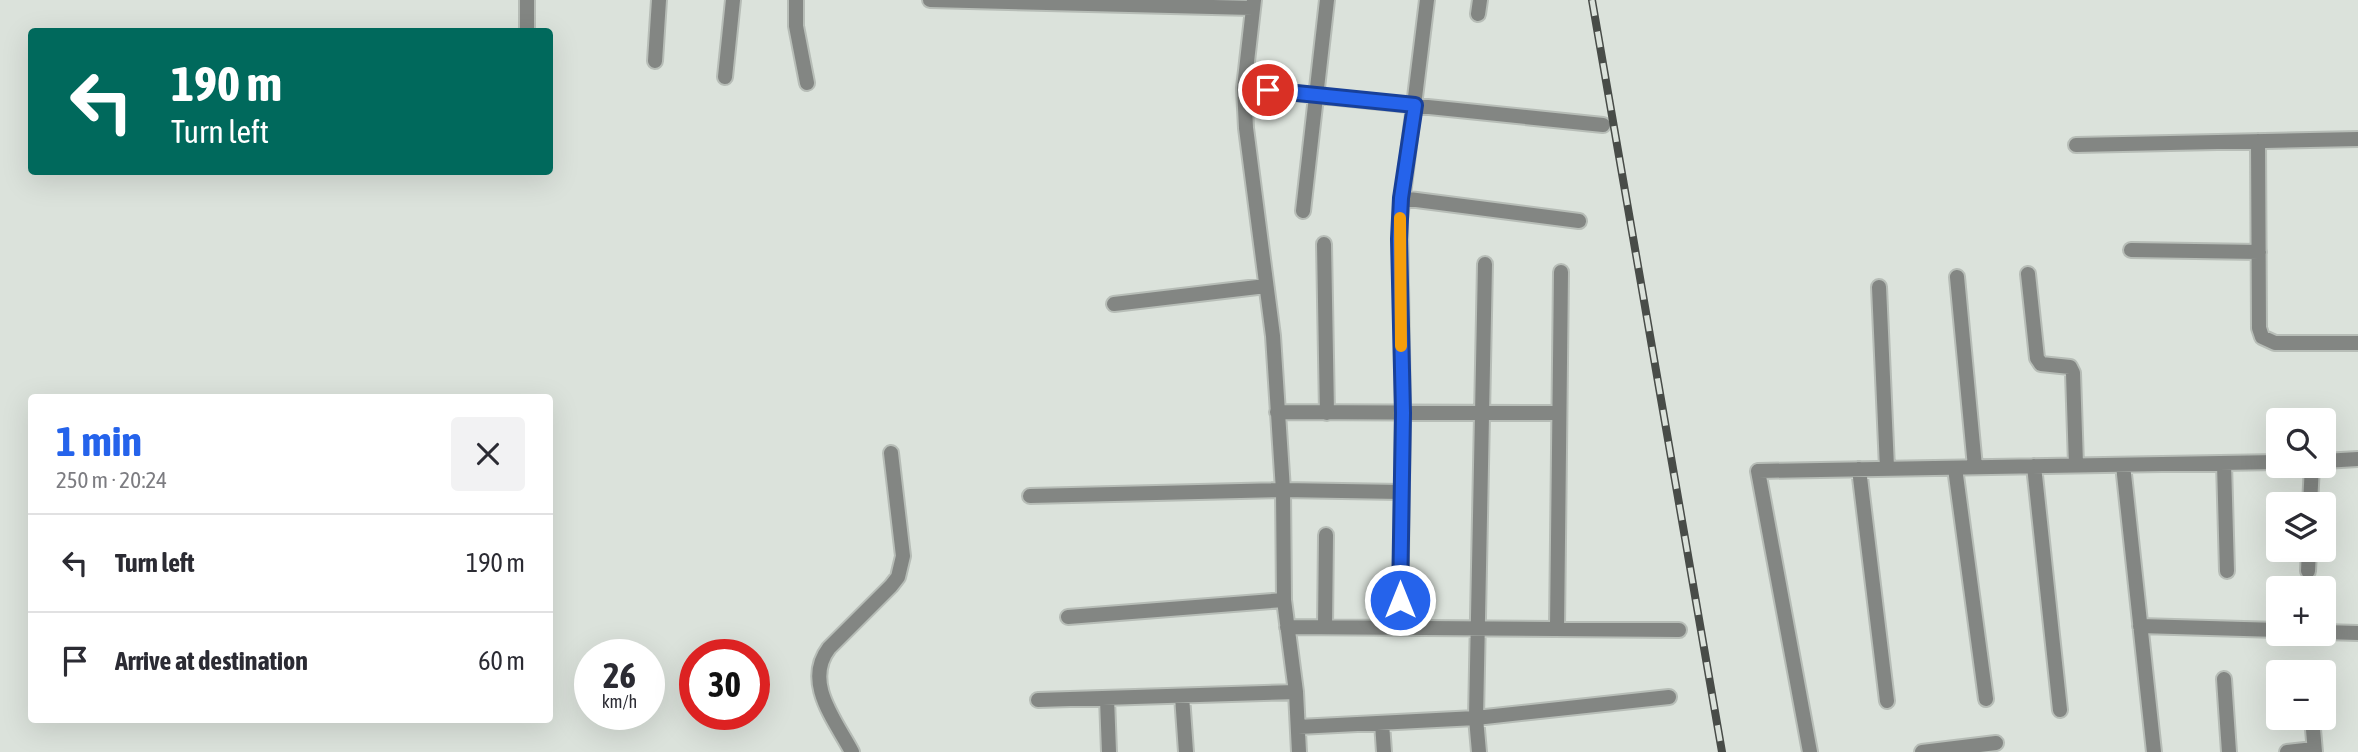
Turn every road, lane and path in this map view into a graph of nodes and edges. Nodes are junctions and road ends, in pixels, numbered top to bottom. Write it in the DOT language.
graph roads {
  1 [pos="527,0"];
  2 [pos="659,0"];
  3 [pos="733,0"];
  4 [pos="796,0"];
  5 [pos="930,0"];
  6 [pos="1327,0"];
  7 [pos="1427,0"];
  8 [pos="1071,2"];
  9 [pos="1253,4"];
  10 [pos="527,28"];
  11 [pos="655,61"];
  12 [pos="725,77"];
  13 [pos="807,83"];
  14 [pos="1244,88"];
  15 [pos="1316,95"];
  16 [pos="1415,105"];
  17 [pos="1603,125"];
  18 [pos="2358,139"];
  19 [pos="2258,141"];
  20 [pos="2076,145"];
  21 [pos="1401,198"];
  22 [pos="1303,211"];
  23 [pos="1579,221"];
  24 [pos="1324,244"];
  25 [pos="2131,250"];
  26 [pos="2259,252"];
  27 [pos="1485,264"];
  28 [pos="1561,272"];
  29 [pos="2028,274"];
  30 [pos="1957,277"];
  31 [pos="1266,286"];
  32 [pos="1879,287"];
  33 [pos="1114,304"];
  34 [pos="2358,343"];
  35 [pos="1277,412"];
  36 [pos="1327,413"];
  37 [pos="1403,413"];
  38 [pos="1482,413"];
  39 [pos="1559,414"];
  40 [pos="891,453"];
  41 [pos="2358,459"];
  42 [pos="2336,460"];
  43 [pos="2266,462"];
  44 [pos="2224,463"];
  45 [pos="2076,465"];
  46 [pos="2123,465"];
  47 [pos="2034,466"];
  48 [pos="1975,467"];
  49 [pos="1887,468"];
  50 [pos="1955,468"];
  51 [pos="1859,469"];
  52 [pos="1283,490"];
  53 [pos="1401,492"];
  54 [pos="1030,496"];
  55 [pos="1326,535"];
  56 [pos="2308,562"];
  57 [pos="2227,571"];
  58 [pos="2308,571"];
  59 [pos="1284,600"];
  60 [pos="1068,617"];
  61 [pos="2140,626"];
  62 [pos="1287,627"];
  63 [pos="1325,627"];
  64 [pos="1400,627"];
  65 [pos="1479,628"];
  66 [pos="1557,629"];
  67 [pos="1679,630"];
  68 [pos="2266,630"];
  69 [pos="2336,632"];
  70 [pos="2358,633"];
  71 [pos="2224,679"];
  72 [pos="1296,692"];
  73 [pos="1182,696"];
  74 [pos="1107,698"];
  75 [pos="1669,698"];
  76 [pos="1986,699"];
  77 [pos="1038,700"];
  78 [pos="1887,701"];
  79 [pos="2060,710"];
  80 [pos="1476,718"];
  81 [pos="1382,723"];
  82 [pos="1298,727"];
  83 [pos="2313,730"];
  84 [pos="1996,743"];
  85 [pos="1952,750"];
  86 [pos="2315,750"];
  87 [pos="852,752"];
  88 [pos="1109,752"];
  89 [pos="1186,752"];
  90 [pos="1299,752"];
  91 [pos="1384,752"];
  92 [pos="1479,752"];
  93 [pos="1810,752"];
  94 [pos="1922,752"];
  95 [pos="2154,752"];
  96 [pos="2229,752"];
  97 [pos="2287,752"];
  1 -- 10 [label="street"];
  2 -- 11 [label="street"];
  3 -- 12 [label="street"];
  4 -- 13 [label="street"];
  5 -- 8 [label="street"];
  6 -- 15 [label="street"];
  7 -- 16 [label="street"];
  8 -- 9 [label="street"];
  9 -- 14 [label="street"];
  14 -- 15 [label="street"];
  14 -- 31 [label="street"];
  15 -- 16 [label="street"];
  15 -- 22 [label="street"];
  16 -- 17 [label="street"];
  16 -- 21 [label="street"];
  18 -- 19 [label="street"];
  19 -- 20 [label="street"];
  19 -- 26 [label="street"];
  21 -- 23 [label="street"];
  21 -- 37 [label="street"];
  24 -- 36 [label="street"];
  25 -- 26 [label="street"];
  26 -- 34 [label="street"];
  27 -- 38 [label="street"];
  28 -- 39 [label="street"];
  29 -- 45 [label="street"];
  30 -- 48 [label="street"];
  31 -- 33 [label="street"];
  31 -- 35 [label="street"];
  32 -- 49 [label="street"];
  35 -- 36 [label="street"];
  35 -- 52 [label="street"];
  36 -- 37 [label="street"];
  37 -- 38 [label="street"];
  37 -- 53 [label="street"];
  38 -- 39 [label="street"];
  38 -- 65 [label="street"];
  39 -- 66 [label="street"];
  40 -- 87 [label="street"];
  41 -- 42 [label="street"];
  43 -- 44 [label="street"];
  44 -- 46 [label="street"];
  44 -- 57 [label="street"];
  45 -- 46 [label="street"];
  45 -- 47 [label="street"];
  46 -- 61 [label="street"];
  47 -- 48 [label="street"];
  47 -- 79 [label="street"];
  48 -- 50 [label="street"];
  49 -- 50 [label="street"];
  49 -- 51 [label="street"];
  50 -- 76 [label="street"];
  51 -- 78 [label="street"];
  51 -- 93 [label="street"];
  52 -- 53 [label="street"];
  52 -- 54 [label="street"];
  52 -- 59 [label="street"];
  53 -- 64 [label="street"];
  55 -- 63 [label="street"];
  56 -- 58 [label="street"];
  59 -- 60 [label="street"];
  59 -- 62 [label="street"];
  61 -- 68 [label="street"];
  61 -- 95 [label="street"];
  62 -- 63 [label="street"];
  62 -- 72 [label="street"];
  63 -- 64 [label="street"];
  64 -- 65 [label="street"];
  65 -- 66 [label="street"];
  65 -- 80 [label="street"];
  66 -- 67 [label="street"];
  69 -- 70 [label="street"];
  71 -- 96 [label="street"];
  72 -- 73 [label="street"];
  72 -- 82 [label="street"];
  73 -- 74 [label="street"];
  73 -- 89 [label="street"];
  74 -- 77 [label="street"];
  74 -- 88 [label="street"];
  75 -- 80 [label="street"];
  80 -- 81 [label="street"];
  80 -- 92 [label="street"];
  81 -- 82 [label="street"];
  81 -- 91 [label="street"];
  82 -- 90 [label="street"];
  83 -- 86 [label="street"];
  84 -- 85 [label="street"];
  85 -- 94 [label="street"];
  86 -- 97 [label="street"];
}
